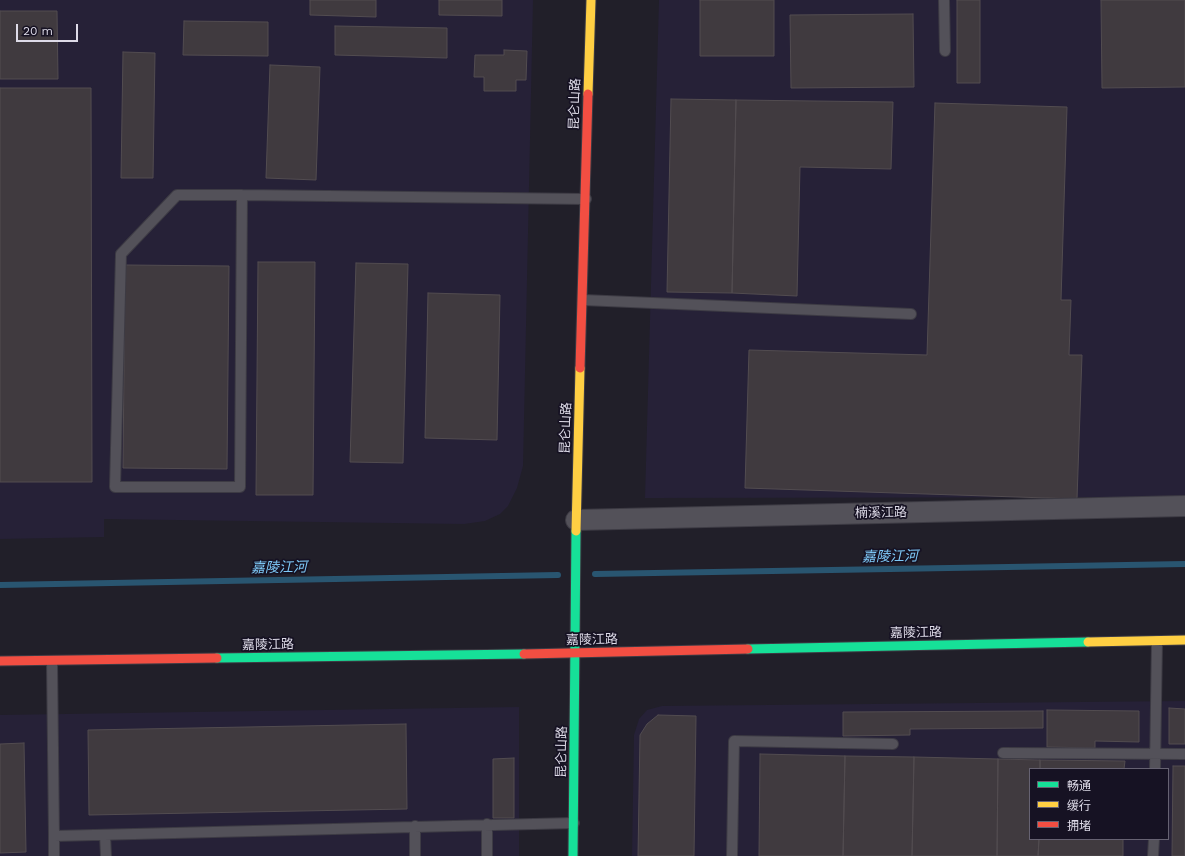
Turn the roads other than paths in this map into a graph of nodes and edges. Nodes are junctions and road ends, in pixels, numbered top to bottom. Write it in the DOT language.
graph roads {
  1 [pos="591,0"];
  2 [pos="944,0"];
  3 [pos="945,51"];
  4 [pos="242,195"];
  5 [pos="586,199"];
  6 [pos="583,300"];
  7 [pos="911,314"];
  8 [pos="1185,506"];
  9 [pos="576,520"];
  10 [pos="1185,640"];
  11 [pos="1158,641"];
  12 [pos="576,653"];
  13 [pos="52,661"];
  14 [pos="0,662"];
  15 [pos="893,744"];
  16 [pos="1004,753"];
  17 [pos="1155,754"];
  18 [pos="1185,754"];
  19 [pos="1155,768"];
  20 [pos="574,823"];
  21 [pos="487,824"];
  22 [pos="415,826"];
  23 [pos="105,835"];
  24 [pos="54,836"];
  25 [pos="1154,840"];
  26 [pos="54,856"];
  27 [pos="106,856"];
  28 [pos="415,856"];
  29 [pos="487,856"];
  30 [pos="573,856"];
  31 [pos="732,856"];
  32 [pos="1153,856"];
  1 -- 5 [label="street, 昆仑山路"];
  2 -- 3 [label="lane"];
  4 -- 4 [label="lane"];
  4 -- 5 [label="lane"];
  5 -- 6 [label="street, 昆仑山路"];
  6 -- 7 [label="lane"];
  6 -- 9 [label="street, 昆仑山路"];
  8 -- 9 [label="street, 楠溪江路"];
  9 -- 12 [label="street, 昆仑山路"];
  10 -- 11 [label="street, 嘉陵江路"];
  11 -- 12 [label="street, 嘉陵江路"];
  11 -- 17 [label="lane"];
  12 -- 13 [label="street, 嘉陵江路"];
  12 -- 20 [label="street, 昆仑山路"];
  13 -- 14 [label="street, 嘉陵江路"];
  13 -- 24 [label="lane"];
  15 -- 31 [label="lane"];
  16 -- 17 [label="lane"];
  17 -- 18 [label="lane"];
  17 -- 19 [label="lane"];
  20 -- 21 [label="lane"];
  20 -- 30 [label="street, 昆仑山路"];
  21 -- 22 [label="lane"];
  21 -- 29 [label="lane"];
  22 -- 23 [label="lane"];
  22 -- 28 [label="lane"];
  23 -- 24 [label="lane"];
  23 -- 27 [label="lane"];
  24 -- 26 [label="lane"];
  25 -- 32 [label="lane"];
}
